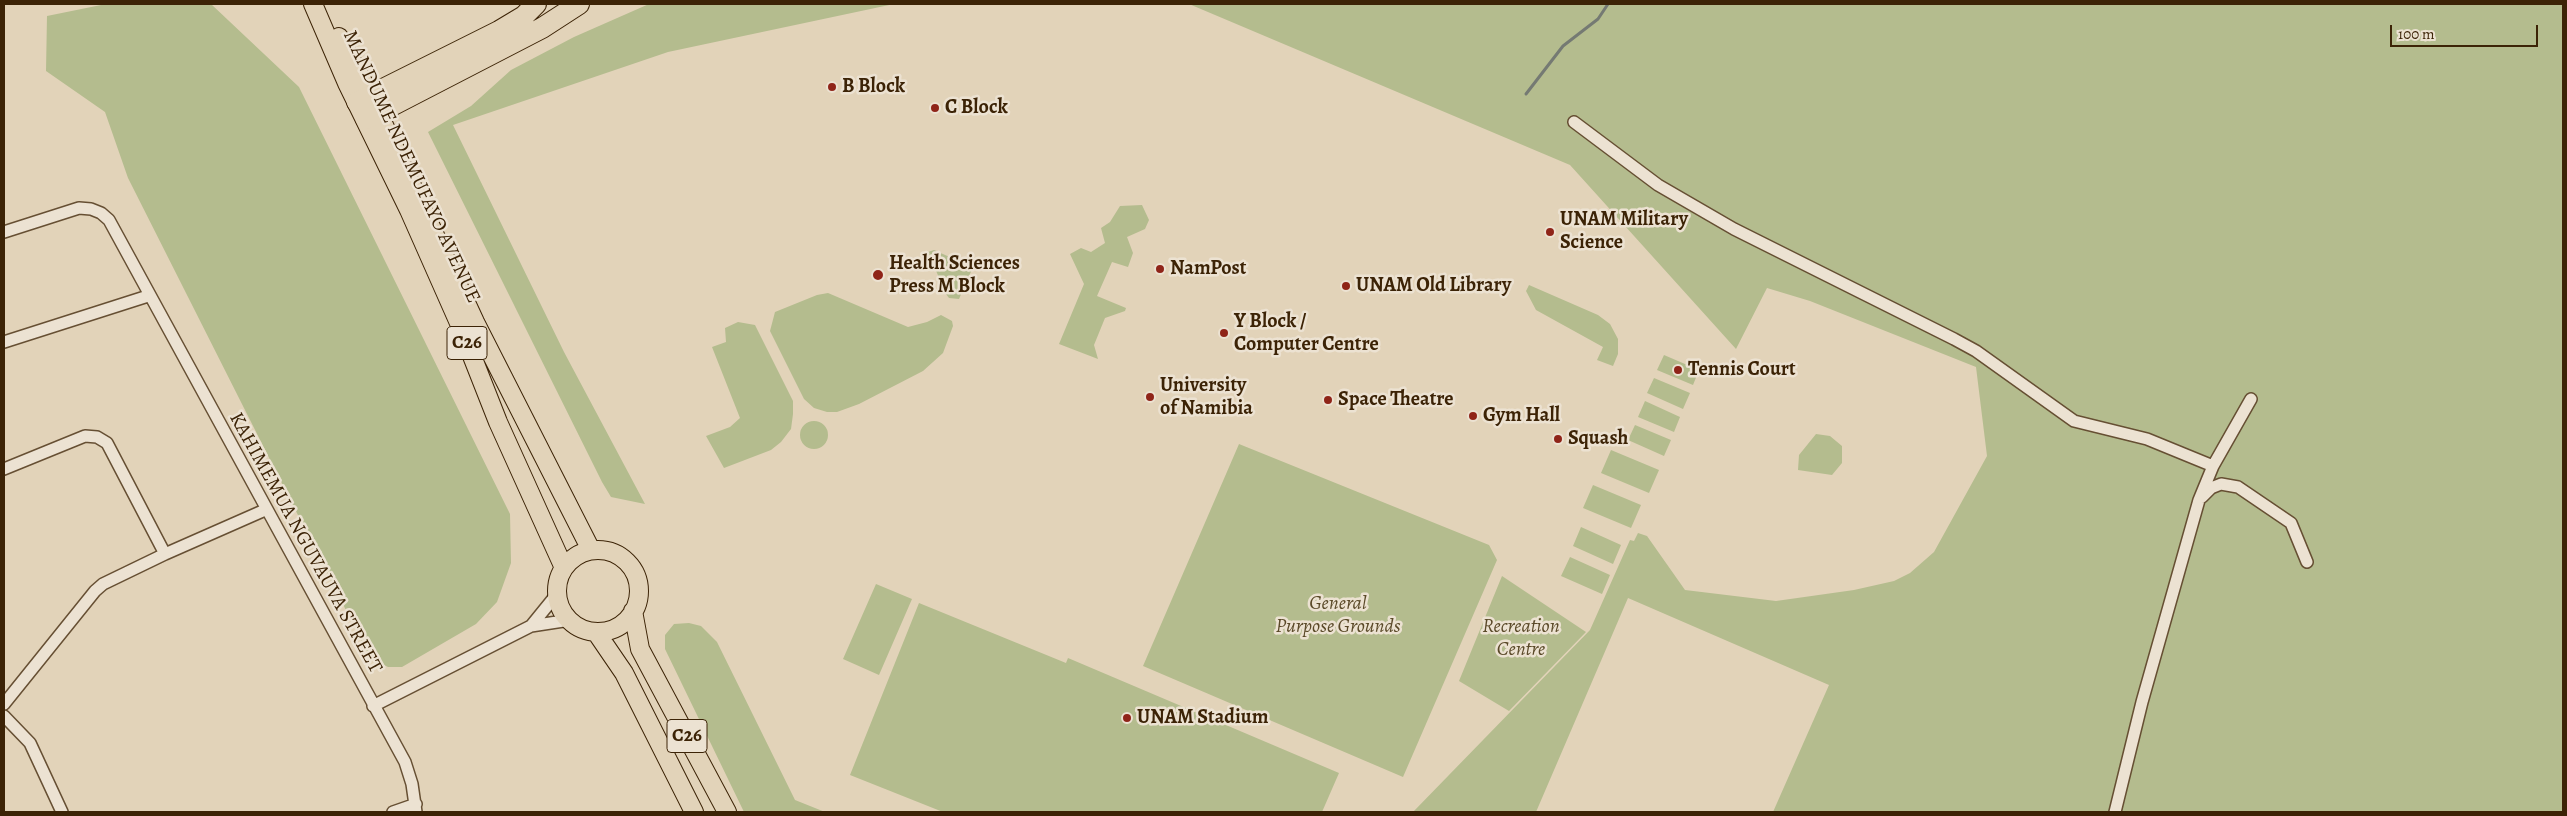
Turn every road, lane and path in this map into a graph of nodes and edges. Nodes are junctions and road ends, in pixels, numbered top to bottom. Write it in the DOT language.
graph roads {
  1 [pos="313,4"];
  2 [pos="321,4"];
  3 [pos="536,4"];
  4 [pos="579,4"];
  5 [pos="368,107"];
  6 [pos="1574,122"];
  7 [pos="4,232"];
  8 [pos="148,296"];
  9 [pos="4,342"];
  10 [pos="2251,398"];
  11 [pos="2213,466"];
  12 [pos="4,469"];
  13 [pos="2199,500"];
  14 [pos="265,510"];
  15 [pos="165,554"];
  16 [pos="577,558"];
  17 [pos="2307,562"];
  18 [pos="557,590"];
  19 [pos="633,612"];
  20 [pos="570,620"];
  21 [pos="531,626"];
  22 [pos="596,632"];
  23 [pos="4,704"];
  24 [pos="373,706"];
  25 [pos="4,716"];
  26 [pos="416,808"];
  27 [pos="62,812"];
  28 [pos="393,812"];
  29 [pos="694,812"];
  30 [pos="727,812"];
  31 [pos="2115,812"];
  1 -- 5 [label="main road, MANDUME NDEMUFAYO AVENUE / C26"];
  2 -- 5 [label="main road, MANDUME NDEMUFAYO AVENUE / C26"];
  3 -- 5 [label="highway"];
  4 -- 5 [label="highway"];
  5 -- 16 [label="main road, MANDUME NDEMUFAYO AVENUE / C26"];
  5 -- 16 [label="main road, MANDUME NDEMUFAYO AVENUE / C26"];
  6 -- 11 [label="street"];
  7 -- 8 [label="street, KAHIMEMUA NGUVAUVA STREET"];
  8 -- 9 [label="street"];
  8 -- 14 [label="street, KAHIMEMUA NGUVAUVA STREET"];
  10 -- 11 [label="street"];
  11 -- 13 [label="street"];
  12 -- 15 [label="street"];
  13 -- 17 [label="street"];
  13 -- 31 [label="street"];
  14 -- 15 [label="street"];
  14 -- 24 [label="street, KAHIMEMUA NGUVAUVA STREET"];
  15 -- 23 [label="street"];
  16 -- 18 [label="main road"];
  16 -- 19 [label="main road, C26"];
  18 -- 20 [label="main road"];
  18 -- 21 [label="street"];
  19 -- 22 [label="main road"];
  19 -- 30 [label="main road, C26"];
  20 -- 21 [label="street"];
  20 -- 22 [label="main road"];
  21 -- 24 [label="street"];
  22 -- 29 [label="main road, C26"];
  24 -- 26 [label="street, KAHIMEMUA NGUVAUVA STREET"];
  25 -- 27 [label="street"];
  26 -- 28 [label="street"];
}
